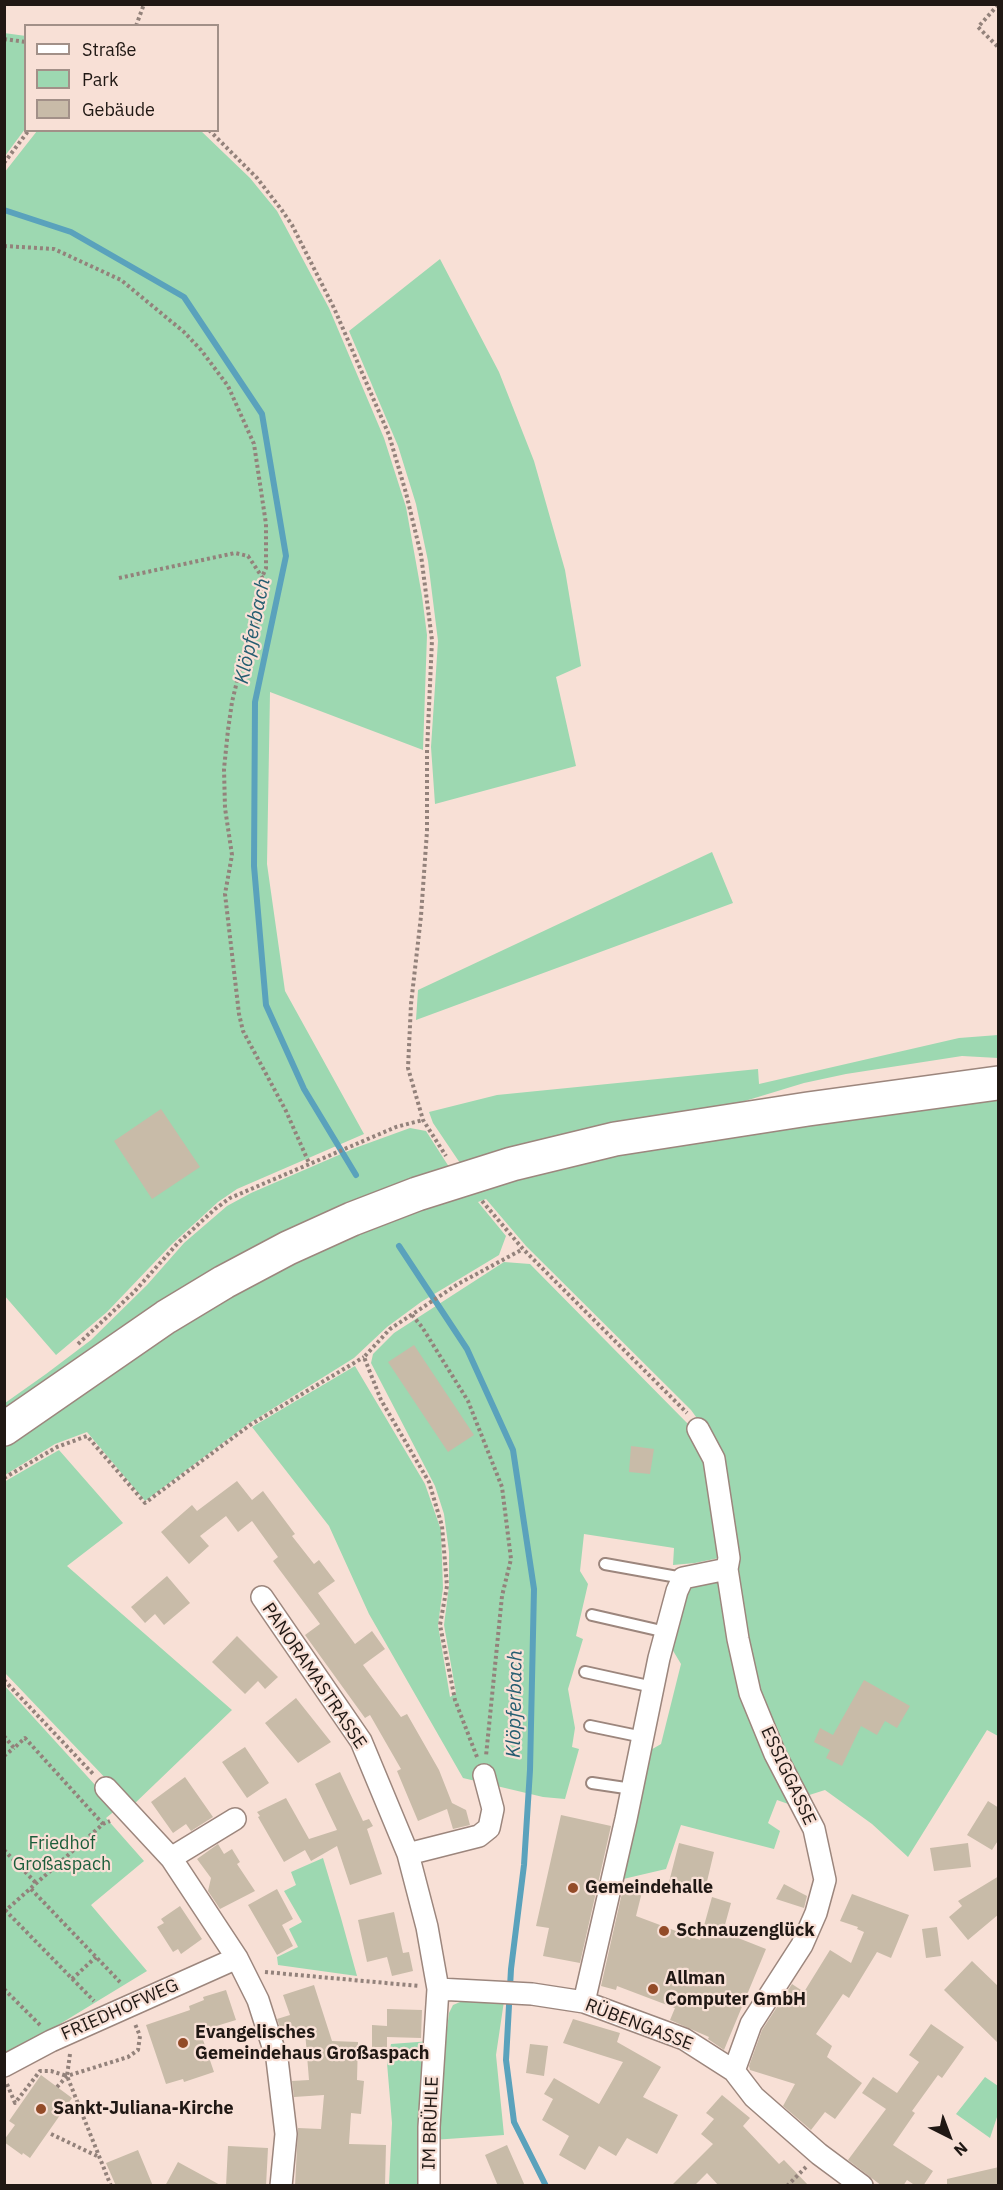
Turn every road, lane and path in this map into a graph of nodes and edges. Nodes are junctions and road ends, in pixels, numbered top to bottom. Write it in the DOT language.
graph roads {
  1 [pos="144,4"];
  2 [pos="999,4"];
  3 [pos="137,24"];
  4 [pos="4,39"];
  5 [pos="24,42"];
  6 [pos="999,47"];
  7 [pos="27,132"];
  8 [pos="211,132"];
  9 [pos="4,163"];
  10 [pos="4,246"];
  11 [pos="118,578"];
  12 [pos="262,578"];
  13 [pos="999,1083"];
  14 [pos="423,1120"];
  15 [pos="446,1156"];
  16 [pos="309,1163"];
  17 [pos="482,1200"];
  18 [pos="523,1249"];
  19 [pos="412,1315"];
  20 [pos="75,1347"];
  21 [pos="364,1357"];
  22 [pos="4,1429"];
  23 [pos="698,1429"];
  24 [pos="4,1478"];
  25 [pos="605,1564"];
  26 [pos="728,1569"];
  27 [pos="683,1578"];
  28 [pos="262,1597"];
  29 [pos="592,1616"];
  30 [pos="666,1632"];
  31 [pos="585,1672"];
  32 [pos="4,1680"];
  33 [pos="653,1687"];
  34 [pos="591,1726"];
  35 [pos="4,1736"];
  36 [pos="643,1737"];
  37 [pos="14,1748"];
  38 [pos="4,1756"];
  39 [pos="484,1775"];
  40 [pos="592,1783"];
  41 [pos="106,1788"];
  42 [pos="632,1789"];
  43 [pos="235,1819"];
  44 [pos="4,1850"];
  45 [pos="408,1854"];
  46 [pos="171,1858"];
  47 [pos="37,1884"];
  48 [pos="31,1889"];
  49 [pos="5,1911"];
  50 [pos="96,1958"];
  51 [pos="240,1964"];
  52 [pos="72,1979"];
  53 [pos="120,1982"];
  54 [pos="4,1989"];
  55 [pos="438,1989"];
  56 [pos="584,2002"];
  57 [pos="129,2009"];
  58 [pos="108,2015"];
  59 [pos="51,2041"];
  60 [pos="734,2071"];
  61 [pos="5,2073"];
  62 [pos="67,2076"];
  63 [pos="57,2087"];
  64 [pos="51,2134"];
  65 [pos="819,2154"];
  66 [pos="98,2156"];
  67 [pos="111,2186"];
  68 [pos="281,2186"];
  69 [pos="429,2186"];
  70 [pos="787,2186"];
  71 [pos="862,2186"];
  1 -- 3 [label="path"];
  2 -- 6 [label="path"];
  4 -- 5 [label="path"];
  7 -- 9 [label="path"];
  8 -- 14 [label="path"];
  10 -- 12 [label="path"];
  11 -- 12 [label="path"];
  12 -- 16 [label="path"];
  13 -- 22 [label="main road"];
  14 -- 15 [label="path"];
  14 -- 16 [label="path"];
  16 -- 20 [label="path"];
  17 -- 18 [label="path"];
  18 -- 19 [label="path"];
  18 -- 23 [label="path"];
  19 -- 21 [label="path"];
  19 -- 39 [label="path"];
  21 -- 24 [label="path"];
  21 -- 39 [label="path"];
  23 -- 26 [label="street, ESSIGGASSE"];
  25 -- 27 [label="lane"];
  26 -- 27 [label="street"];
  26 -- 60 [label="street, ESSIGGASSE"];
  27 -- 30 [label="street"];
  28 -- 45 [label="street, PANORAMASTRASSE"];
  29 -- 30 [label="lane"];
  30 -- 33 [label="street"];
  31 -- 33 [label="lane"];
  32 -- 41 [label="path"];
  33 -- 36 [label="street"];
  34 -- 36 [label="lane"];
  35 -- 37 [label="path"];
  36 -- 42 [label="street"];
  37 -- 38 [label="path"];
  37 -- 47 [label="path"];
  39 -- 45 [label="street"];
  40 -- 42 [label="lane"];
  41 -- 46 [label="street"];
  42 -- 56 [label="street"];
  43 -- 46 [label="street"];
  44 -- 47 [label="path"];
  45 -- 55 [label="street, PANORAMASTRASSE"];
  46 -- 51 [label="street"];
  47 -- 48 [label="path"];
  48 -- 49 [label="path"];
  48 -- 50 [label="path"];
  49 -- 52 [label="path"];
  50 -- 52 [label="path"];
  50 -- 53 [label="path"];
  51 -- 55 [label="path"];
  51 -- 57 [label="street, FRIEDHOFWEG"];
  51 -- 68 [label="street"];
  52 -- 58 [label="path"];
  54 -- 59 [label="path"];
  55 -- 56 [label="street, RÜBENGASSE"];
  55 -- 69 [label="street, IM BRÜHLE"];
  56 -- 60 [label="street, RÜBENGASSE"];
  57 -- 58 [label="street, FRIEDHOFWEG"];
  57 -- 62 [label="path"];
  58 -- 59 [label="street, FRIEDHOFWEG"];
  59 -- 61 [label="street, FRIEDHOFWEG"];
  60 -- 65 [label="street, RÜBENGASSE"];
  61 -- 62 [label="path"];
  62 -- 63 [label="path"];
  62 -- 66 [label="path"];
  64 -- 66 [label="path"];
  65 -- 70 [label="path"];
  65 -- 71 [label="street, RÜBENGASSE"];
  66 -- 67 [label="path"];
}
